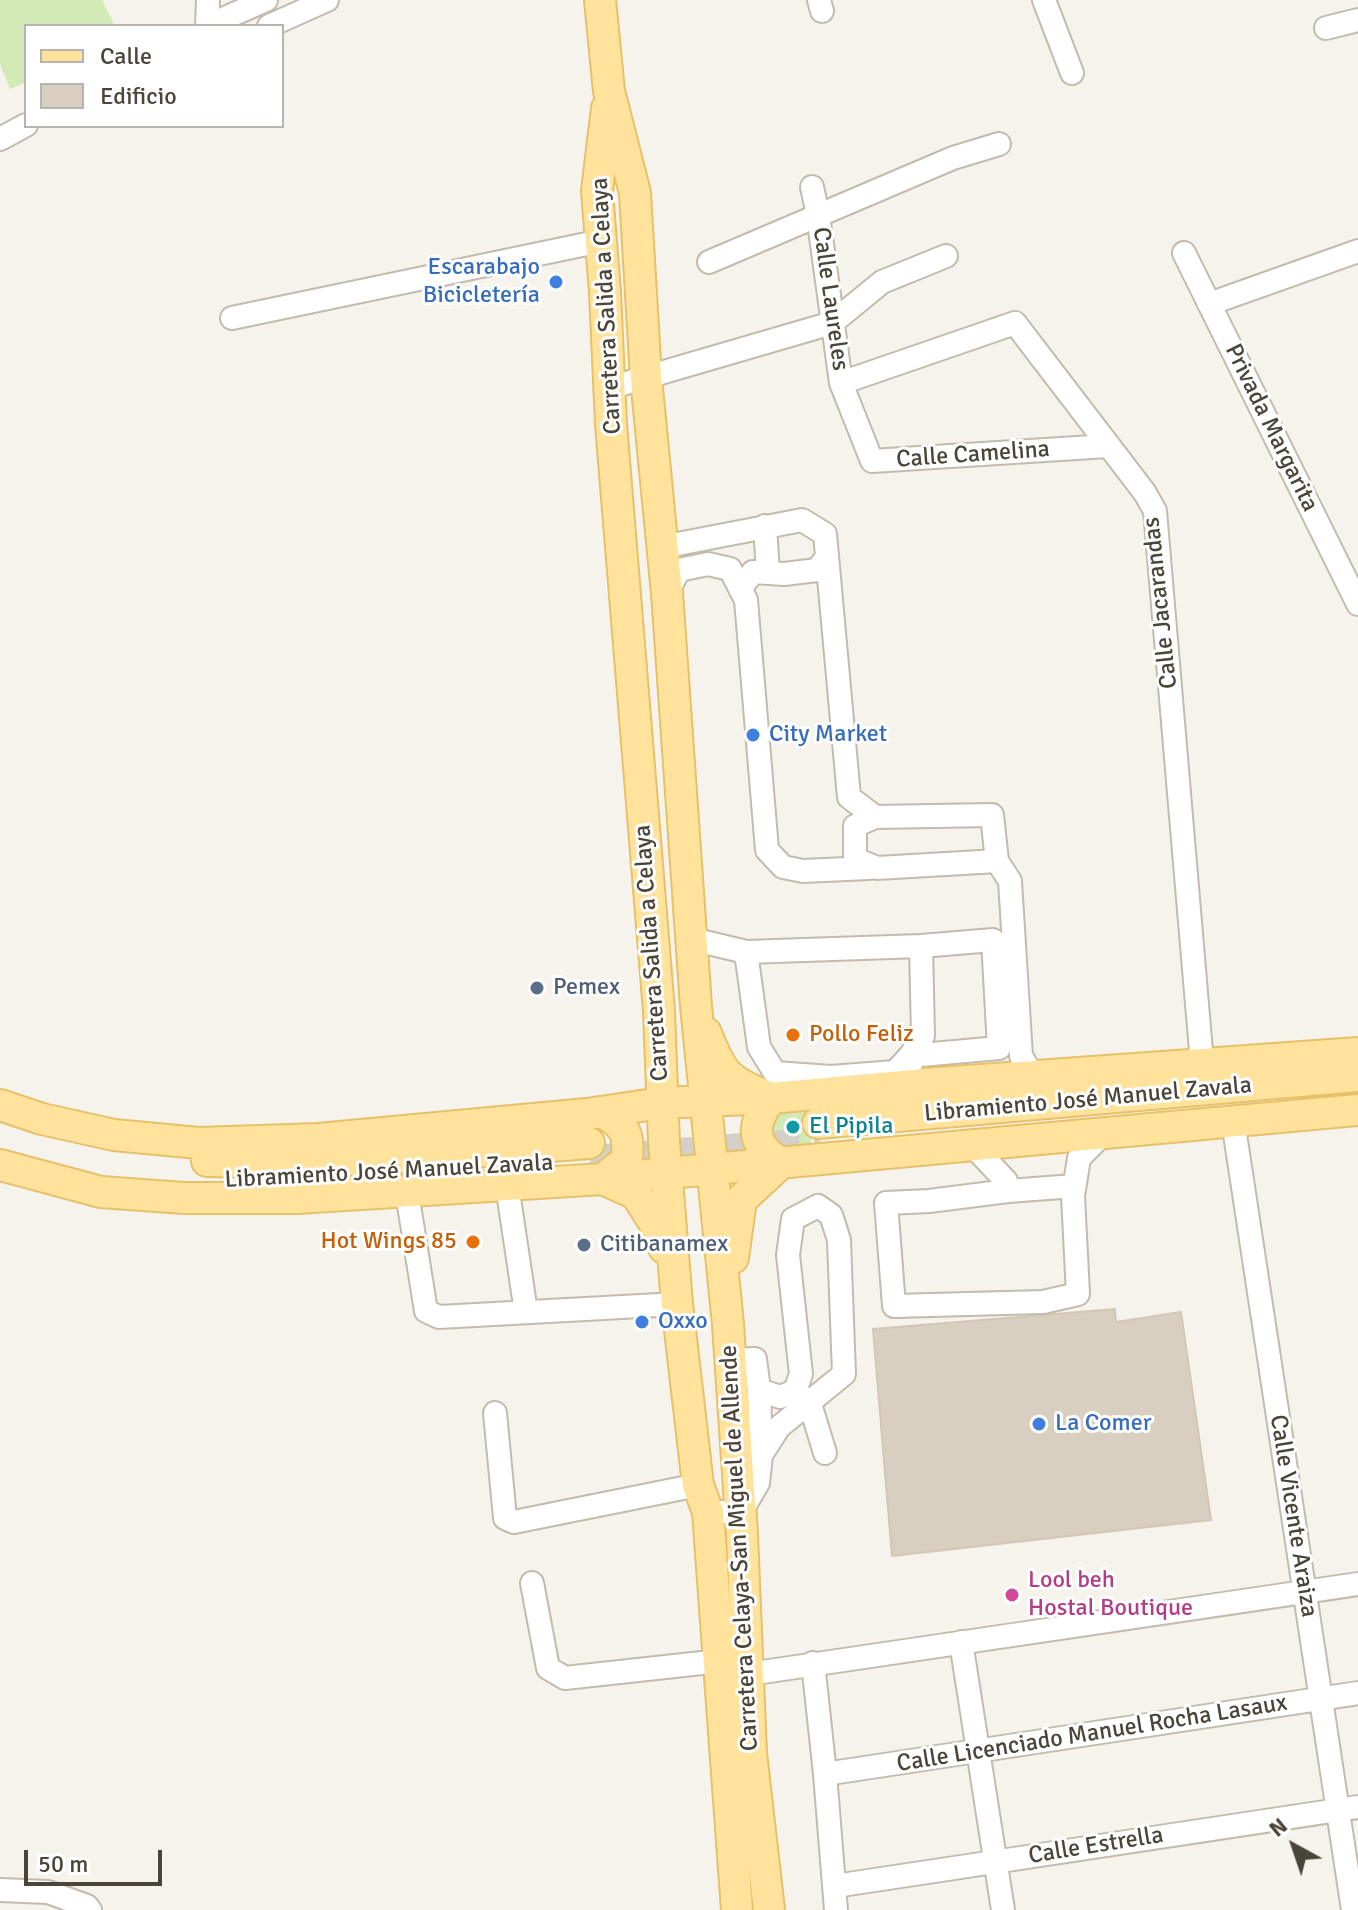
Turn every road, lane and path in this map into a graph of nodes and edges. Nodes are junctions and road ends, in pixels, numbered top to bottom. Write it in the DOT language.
graph roads {
  1 [pos="208,0"];
  2 [pos="266,0"];
  3 [pos="327,0"];
  4 [pos="600,0"];
  5 [pos="1044,0"];
  6 [pos="1358,20"];
  7 [pos="207,24"];
  8 [pos="212,24"];
  9 [pos="273,24"];
  10 [pos="1326,28"];
  11 [pos="1072,73"];
  12 [pos="609,91"];
  13 [pos="24,126"];
  14 [pos="0,139"];
  15 [pos="999,144"];
  16 [pos="812,187"];
  17 [pos="818,215"];
  18 [pos="601,241"];
  19 [pos="1358,251"];
  20 [pos="1184,253"];
  21 [pos="946,256"];
  22 [pos="709,262"];
  23 [pos="1209,304"];
  24 [pos="232,318"];
  25 [pos="832,323"];
  26 [pos="646,378"];
  27 [pos="841,383"];
  28 [pos="609,388"];
  29 [pos="1108,446"];
  30 [pos="765,526"];
  31 [pos="662,547"];
  32 [pos="621,552"];
  33 [pos="827,557"];
  34 [pos="768,573"];
  35 [pos="740,589"];
  36 [pos="667,593"];
  37 [pos="1358,604"];
  38 [pos="875,817"];
  39 [pos="997,861"];
  40 [pos="877,868"];
  41 [pos="692,939"];
  42 [pos="921,946"];
  43 [pos="746,952"];
  44 [pos="696,1006"];
  45 [pos="659,1011"];
  46 [pos="1358,1053"];
  47 [pos="910,1056"];
  48 [pos="1202,1063"];
  49 [pos="1033,1076"];
  50 [pos="1358,1076"];
  51 [pos="925,1084"];
  52 [pos="771,1098"];
  53 [pos="705,1100"];
  54 [pos="661,1103"];
  55 [pos="0,1105"];
  56 [pos="1358,1109"];
  57 [pos="602,1112"];
  58 [pos="1233,1121"];
  59 [pos="0,1126"];
  60 [pos="1104,1133"];
  61 [pos="708,1137"];
  62 [pos="974,1147"];
  63 [pos="0,1150"];
  64 [pos="594,1161"];
  65 [pos="781,1163"];
  66 [pos="0,1165"];
  67 [pos="711,1169"];
  68 [pos="666,1173"];
  69 [pos="507,1185"];
  70 [pos="1074,1186"];
  71 [pos="1008,1191"];
  72 [pos="407,1193"];
  73 [pos="677,1304"];
  74 [pos="526,1312"];
  75 [pos="728,1324"];
  76 [pos="730,1360"];
  77 [pos="759,1390"];
  78 [pos="802,1397"];
  79 [pos="495,1413"];
  80 [pos="825,1453"];
  81 [pos="761,1455"];
  82 [pos="703,1499"];
  83 [pos="741,1512"];
  84 [pos="532,1583"];
  85 [pos="1358,1584"];
  86 [pos="1305,1592"];
  87 [pos="961,1642"];
  88 [pos="720,1661"];
  89 [pos="813,1663"];
  90 [pos="749,1674"];
  91 [pos="1358,1693"];
  92 [pos="1321,1698"];
  93 [pos="978,1751"];
  94 [pos="825,1774"];
  95 [pos="1348,1809"];
  96 [pos="995,1862"];
  97 [pos="835,1886"];
  98 [pos="0,1890"];
  99 [pos="90,1910"];
  100 [pos="737,1910"];
  101 [pos="769,1910"];
  102 [pos="836,1910"];
  103 [pos="1003,1910"];
  104 [pos="1353,1910"];
  1 -- 7 [label="street"];
  2 -- 8 [label="street"];
  3 -- 9 [label="street"];
  4 -- 12 [label="main road"];
  5 -- 11 [label="street"];
  6 -- 10 [label="street"];
  12 -- 18 [label="main road, Carretera Salida a Celaya"];
  12 -- 26 [label="main road, Carretera Salida a Celaya"];
  13 -- 14 [label="street"];
  15 -- 17 [label="street"];
  16 -- 17 [label="street, Calle Laureles"];
  17 -- 22 [label="street"];
  17 -- 25 [label="street, Calle Laureles"];
  18 -- 24 [label="street"];
  18 -- 28 [label="main road, Carretera Salida a Celaya"];
  19 -- 23 [label="street"];
  20 -- 23 [label="street, Privada Margarita"];
  21 -- 25 [label="street"];
  23 -- 37 [label="street, Privada Margarita"];
  25 -- 26 [label="street"];
  25 -- 27 [label="street, Calle Laureles"];
  26 -- 28 [label="street"];
  26 -- 31 [label="main road, Carretera Salida a Celaya"];
  27 -- 29 [label="street, Calle Camelina"];
  27 -- 29 [label="street, Calle Jacarandas"];
  28 -- 32 [label="main road, Carretera Salida a Celaya"];
  29 -- 48 [label="street, Calle Jacarandas"];
  30 -- 31 [label="street"];
  30 -- 33 [label="street"];
  30 -- 34 [label="street"];
  31 -- 32 [label="main road"];
  31 -- 36 [label="main road, Carretera Salida a Celaya"];
  32 -- 45 [label="main road, Carretera Salida a Celaya"];
  33 -- 34 [label="street"];
  33 -- 38 [label="street"];
  34 -- 35 [label="street"];
  35 -- 36 [label="street"];
  35 -- 40 [label="street"];
  36 -- 41 [label="main road, Carretera Salida a Celaya"];
  38 -- 39 [label="street"];
  38 -- 40 [label="street"];
  39 -- 40 [label="street"];
  39 -- 49 [label="street"];
  41 -- 43 [label="street"];
  41 -- 44 [label="main road, Carretera Salida a Celaya"];
  42 -- 43 [label="street"];
  42 -- 47 [label="street"];
  42 -- 47 [label="street"];
  43 -- 47 [label="street"];
  44 -- 52 [label="main road"];
  44 -- 53 [label="main road, Carretera Salida a Celaya"];
  45 -- 54 [label="main road, Carretera Salida a Celaya"];
  45 -- 57 [label="main road"];
  46 -- 48 [label="main road"];
  47 -- 51 [label="street"];
  48 -- 49 [label="main road"];
  49 -- 51 [label="main road"];
  50 -- 56 [label="main road, Libramiento José Manuel Zavala"];
  51 -- 52 [label="main road"];
  52 -- 53 [label="main road"];
  52 -- 65 [label="main road"];
  53 -- 54 [label="main road"];
  53 -- 61 [label="main road, Carretera Salida a Celaya"];
  54 -- 57 [label="main road"];
  54 -- 68 [label="main road, Carretera Salida a Celaya"];
  55 -- 57 [label="main road"];
  56 -- 58 [label="main road"];
  57 -- 64 [label="main road"];
  58 -- 60 [label="main road"];
  58 -- 86 [label="street, Calle Vicente Araiza"];
  59 -- 64 [label="main road, Libramiento José Manuel Zavala"];
  60 -- 62 [label="main road"];
  60 -- 70 [label="street"];
  61 -- 67 [label="main road, Carretera Celaya-San Miguel de Allende"];
  62 -- 65 [label="main road"];
  62 -- 71 [label="street"];
  63 -- 64 [label="main road, Libramiento José Manuel Zavala"];
  64 -- 68 [label="main road"];
  64 -- 69 [label="main road"];
  64 -- 73 [label="main road"];
  65 -- 67 [label="main road"];
  65 -- 75 [label="main road"];
  66 -- 72 [label="main road"];
  67 -- 68 [label="main road"];
  67 -- 75 [label="main road, Carretera Celaya-San Miguel de Allende"];
  68 -- 73 [label="main road, Carretera Salida a Celaya"];
  69 -- 72 [label="main road"];
  69 -- 74 [label="street"];
  70 -- 71 [label="street"];
  70 -- 71 [label="street"];
  72 -- 74 [label="street"];
  73 -- 74 [label="street"];
  73 -- 82 [label="main road"];
  75 -- 76 [label="main road, Carretera Celaya-San Miguel de Allende"];
  76 -- 77 [label="street"];
  76 -- 83 [label="main road, Carretera Celaya-San Miguel de Allende"];
  77 -- 78 [label="street"];
  77 -- 81 [label="street"];
  78 -- 78 [label="street"];
  78 -- 80 [label="street"];
  78 -- 81 [label="street"];
  79 -- 82 [label="street"];
  81 -- 83 [label="street"];
  82 -- 83 [label="street"];
  82 -- 88 [label="main road"];
  83 -- 90 [label="main road, Carretera Celaya-San Miguel de Allende"];
  84 -- 88 [label="street"];
  85 -- 86 [label="street"];
  86 -- 87 [label="street"];
  86 -- 92 [label="street, Calle Vicente Araiza"];
  87 -- 89 [label="street"];
  87 -- 93 [label="street"];
  88 -- 100 [label="main road"];
  89 -- 90 [label="street"];
  89 -- 94 [label="street"];
  90 -- 101 [label="main road, Carretera Celaya-San Miguel de Allende"];
  91 -- 92 [label="street, Calle Licenciado Manuel Rocha Lasaux"];
  92 -- 93 [label="street, Calle Licenciado Manuel Rocha Lasaux"];
  92 -- 95 [label="street, Calle Vicente Araiza"];
  93 -- 94 [label="street, Calle Licenciado Manuel Rocha Lasaux"];
  93 -- 96 [label="street"];
  94 -- 97 [label="street"];
  95 -- 96 [label="street, Calle Estrella"];
  95 -- 104 [label="street, Calle Vicente Araiza"];
  96 -- 97 [label="street, Calle Estrella"];
  96 -- 103 [label="street"];
  97 -- 102 [label="street"];
  98 -- 99 [label="street"];
}
